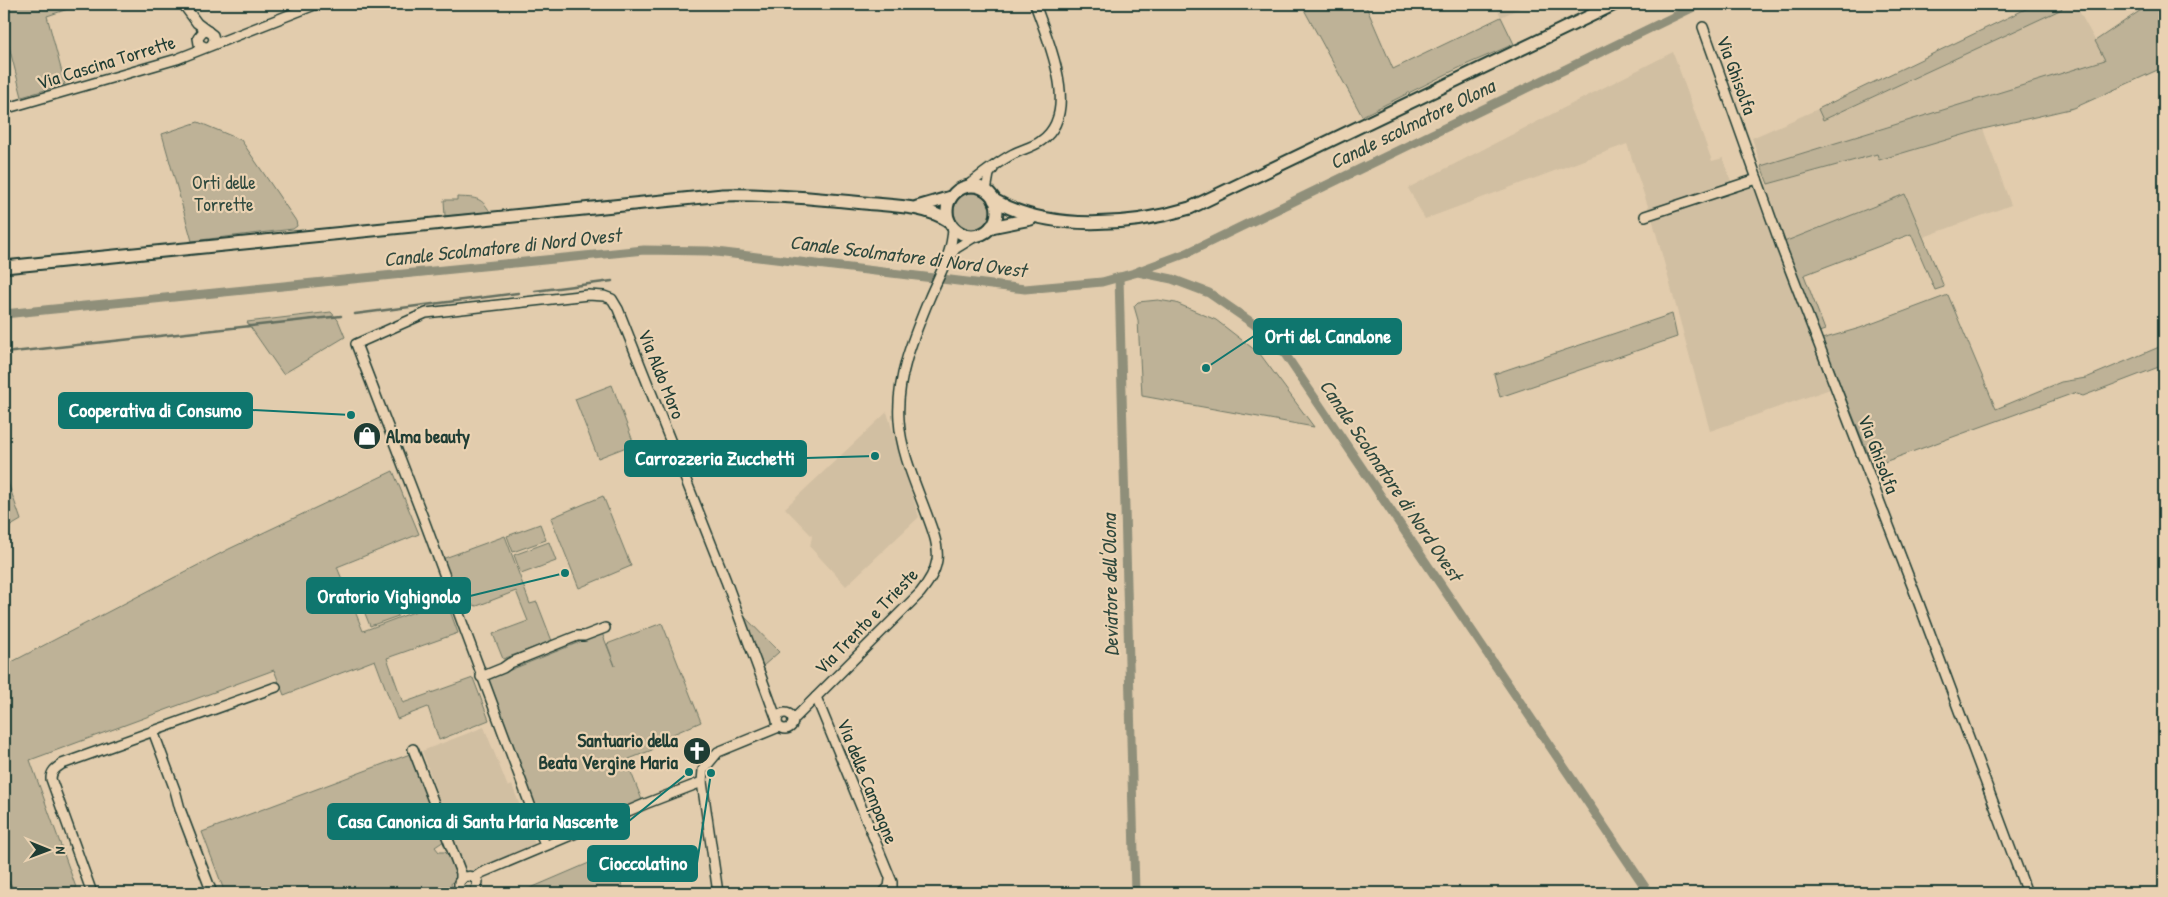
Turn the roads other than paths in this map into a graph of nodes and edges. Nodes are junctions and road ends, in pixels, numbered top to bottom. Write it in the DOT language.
graph roads {
  1 [pos="183,4"];
  2 [pos="317,4"];
  3 [pos="1035,4"];
  4 [pos="1615,4"];
  5 [pos="197,23"];
  6 [pos="1702,26"];
  7 [pos="210,33"];
  8 [pos="232,36"];
  9 [pos="198,38"];
  10 [pos="209,46"];
  11 [pos="189,54"];
  12 [pos="4,109"];
  13 [pos="998,163"];
  14 [pos="1757,179"];
  15 [pos="966,187"];
  16 [pos="986,191"];
  17 [pos="951,197"];
  18 [pos="994,200"];
  19 [pos="910,208"];
  20 [pos="1645,216"];
  21 [pos="1037,218"];
  22 [pos="951,224"];
  23 [pos="991,227"];
  24 [pos="976,236"];
  25 [pos="948,260"];
  26 [pos="4,266"];
  27 [pos="605,628"];
  28 [pos="481,677"];
  29 [pos="276,687"];
  30 [pos="816,697"];
  31 [pos="781,719"];
  32 [pos="153,731"];
  33 [pos="413,749"];
  34 [pos="702,782"];
  35 [pos="545,845"];
  36 [pos="470,877"];
  37 [pos="890,877"];
  38 [pos="92,893"];
  39 [pos="212,893"];
  40 [pos="462,893"];
  41 [pos="476,893"];
  42 [pos="718,893"];
  43 [pos="883,893"];
  44 [pos="892,893"];
  45 [pos="2027,893"];
  1 -- 5 [label="street"];
  2 -- 8 [label="street, Via Cascina Torrette"];
  3 -- 13 [label="street"];
  4 -- 21 [label="main road"];
  5 -- 7 [label="street"];
  5 -- 9 [label="street"];
  6 -- 14 [label="street, Via Ghisolfa"];
  7 -- 8 [label="street, Via Cascina Torrette"];
  7 -- 9 [label="street"];
  7 -- 10 [label="street"];
  8 -- 10 [label="street, Via Cascina Torrette"];
  9 -- 10 [label="street"];
  9 -- 11 [label="street, Via Cascina Torrette"];
  10 -- 11 [label="street, Via Cascina Torrette"];
  11 -- 12 [label="street, Via Cascina Torrette"];
  13 -- 15 [label="street"];
  13 -- 16 [label="street"];
  14 -- 20 [label="street"];
  14 -- 45 [label="street, Via Ghisolfa"];
  15 -- 16 [label="main road"];
  15 -- 17 [label="main road"];
  16 -- 18 [label="main road"];
  17 -- 19 [label="main road"];
  17 -- 22 [label="main road"];
  18 -- 21 [label="main road"];
  18 -- 23 [label="main road"];
  19 -- 22 [label="main road"];
  19 -- 26 [label="main road"];
  21 -- 23 [label="main road"];
  22 -- 24 [label="main road"];
  22 -- 25 [label="street, Via Trento e Trieste"];
  23 -- 24 [label="main road"];
  24 -- 25 [label="street, Via Trento e Trieste"];
  25 -- 30 [label="street, Via Trento e Trieste"];
  27 -- 28 [label="street"];
  28 -- 31 [label="street, Via Aldo Moro"];
  28 -- 35 [label="street"];
  29 -- 32 [label="street"];
  30 -- 31 [label="street, Via Trento e Trieste"];
  30 -- 37 [label="street, Via delle Campagne"];
  31 -- 34 [label="street, Via Trento e Trieste"];
  32 -- 38 [label="street"];
  32 -- 39 [label="street"];
  33 -- 36 [label="street"];
  34 -- 35 [label="street"];
  34 -- 42 [label="street"];
  35 -- 36 [label="street"];
  36 -- 40 [label="street"];
  36 -- 41 [label="street"];
  37 -- 43 [label="street"];
  37 -- 44 [label="street, Via delle Campagne"];
}
